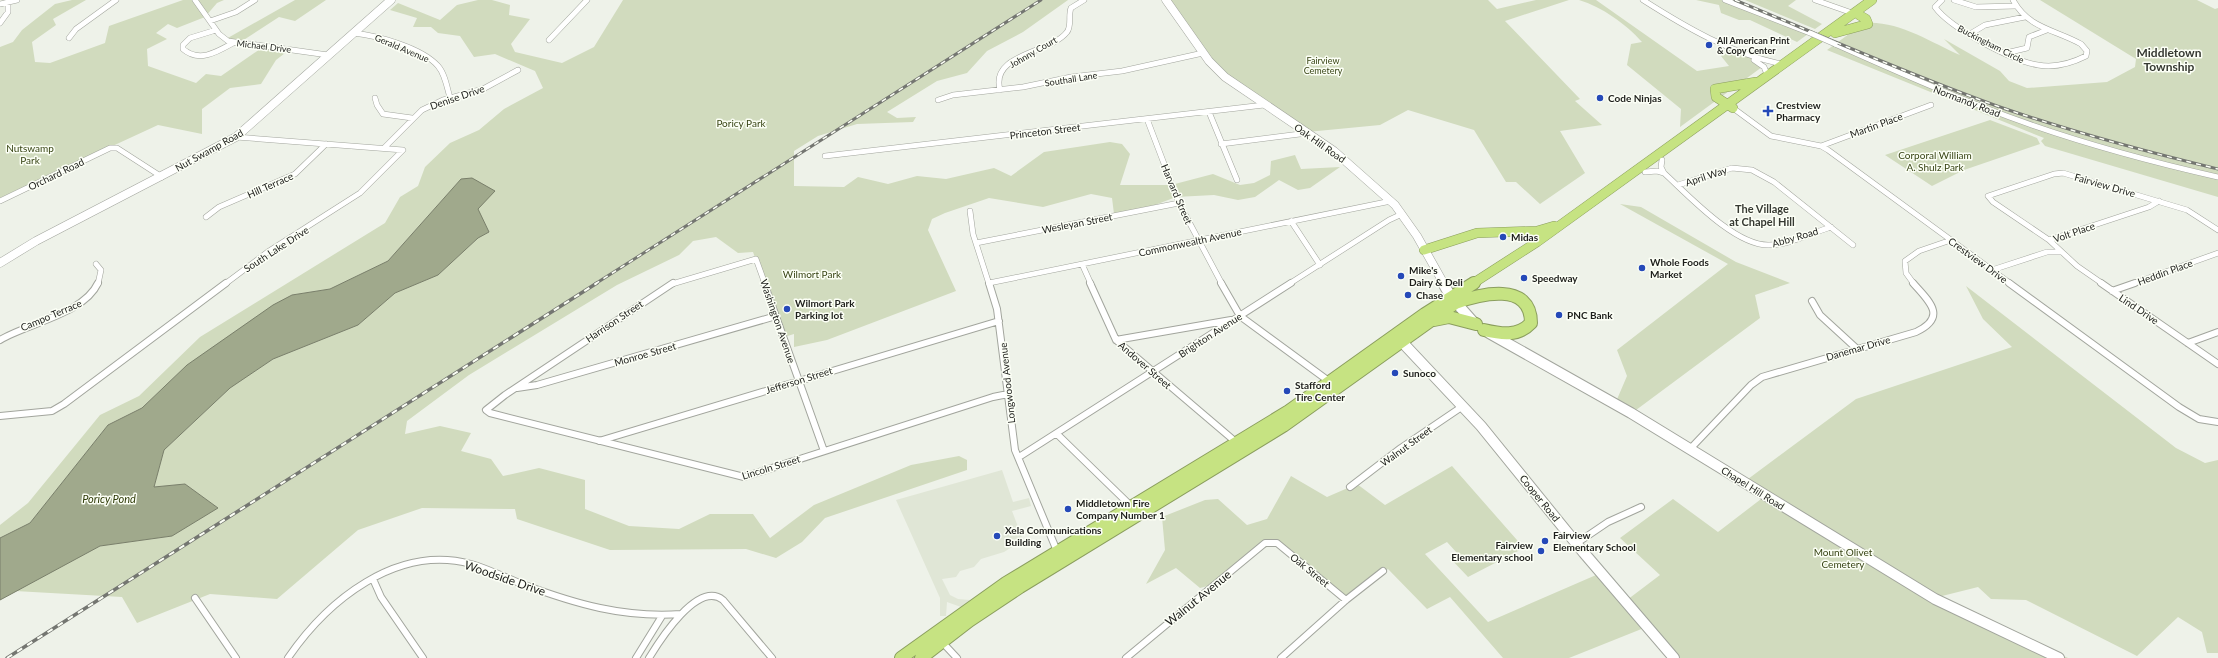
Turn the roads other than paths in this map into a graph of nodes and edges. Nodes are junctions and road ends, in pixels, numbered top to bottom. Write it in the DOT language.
graph roads {
  1 [pos="16,0"];
  2 [pos="116,0"];
  3 [pos="195,0"];
  4 [pos="256,0"];
  5 [pos="391,0"];
  6 [pos="587,0"];
  7 [pos="1084,0"];
  8 [pos="1166,0"];
  9 [pos="1643,0"];
  10 [pos="1725,0"];
  11 [pos="1815,0"];
  12 [pos="1872,0"];
  13 [pos="1880,0"];
  14 [pos="1942,0"];
  15 [pos="1954,0"];
  16 [pos="2013,0"];
  17 [pos="8,1"];
  18 [pos="0,4"];
  19 [pos="2015,6"];
  20 [pos="1856,14"];
  21 [pos="2025,17"];
  22 [pos="210,21"];
  23 [pos="0,23"];
  24 [pos="216,30"];
  25 [pos="2047,30"];
  26 [pos="354,33"];
  27 [pos="1835,33"];
  28 [pos="1970,34"];
  29 [pos="68,38"];
  30 [pos="548,40"];
  31 [pos="233,43"];
  32 [pos="1731,48"];
  33 [pos="1203,53"];
  34 [pos="2006,53"];
  35 [pos="328,55"];
  36 [pos="1781,64"];
  37 [pos="518,70"];
  38 [pos="1767,74"];
  39 [pos="1756,82"];
  40 [pos="1000,90"];
  41 [pos="376,98"];
  42 [pos="450,98"];
  43 [pos="938,100"];
  44 [pos="1264,105"];
  45 [pos="1931,105"];
  46 [pos="1731,107"];
  47 [pos="1208,112"];
  48 [pos="412,118"];
  49 [pos="1147,119"];
  50 [pos="1308,133"];
  51 [pos="236,137"];
  52 [pos="326,144"];
  53 [pos="1221,144"];
  54 [pos="1821,146"];
  55 [pos="385,148"];
  56 [pos="825,156"];
  57 [pos="1662,160"];
  58 [pos="1645,172"];
  59 [pos="1664,174"];
  60 [pos="162,176"];
  61 [pos="2218,177"];
  62 [pos="1237,180"];
  63 [pos="1678,185"];
  64 [pos="0,201"];
  65 [pos="1391,201"];
  66 [pos="2159,201"];
  67 [pos="1178,203"];
  68 [pos="970,211"];
  69 [pos="1402,214"];
  70 [pos="206,217"];
  71 [pos="1569,220"];
  72 [pos="1291,221"];
  73 [pos="1830,227"];
  74 [pos="2218,230"];
  75 [pos="1198,240"];
  76 [pos="1951,240"];
  77 [pos="2049,240"];
  78 [pos="976,243"];
  79 [pos="1853,245"];
  80 [pos="1424,250"];
  81 [pos="2061,252"];
  82 [pos="2218,253"];
  83 [pos="756,259"];
  84 [pos="0,263"];
  85 [pos="96,264"];
  86 [pos="1082,264"];
  87 [pos="1320,265"];
  88 [pos="1992,270"];
  89 [pos="989,283"];
  90 [pos="2112,291"];
  91 [pos="1453,300"];
  92 [pos="1812,301"];
  93 [pos="776,316"];
  94 [pos="1240,316"];
  95 [pos="1233,320"];
  96 [pos="999,321"];
  97 [pos="1431,321"];
  98 [pos="1480,327"];
  99 [pos="2218,332"];
  100 [pos="0,340"];
  101 [pos="1116,340"];
  102 [pos="1402,342"];
  103 [pos="2188,343"];
  104 [pos="1856,348"];
  105 [pos="2218,364"];
  106 [pos="1153,372"];
  107 [pos="799,380"];
  108 [pos="1330,382"];
  109 [pos="514,389"];
  110 [pos="1008,394"];
  111 [pos="1462,406"];
  112 [pos="486,410"];
  113 [pos="0,416"];
  114 [pos="2218,422"];
  115 [pos="1057,434"];
  116 [pos="599,441"];
  117 [pos="1237,443"];
  118 [pos="1690,449"];
  119 [pos="824,451"];
  120 [pos="1019,457"];
  121 [pos="1350,487"];
  122 [pos="1641,506"];
  123 [pos="1132,507"];
  124 [pos="1272,542"];
  125 [pos="1577,543"];
  126 [pos="1057,551"];
  127 [pos="1384,571"];
  128 [pos="373,579"];
  129 [pos="195,598"];
  130 [pos="1346,600"];
  131 [pos="681,614"];
  132 [pos="662,616"];
  133 [pos="942,642"];
  134 [pos="236,658"];
  135 [pos="288,658"];
  136 [pos="423,658"];
  137 [pos="636,658"];
  138 [pos="649,658"];
  139 [pos="772,658"];
  140 [pos="901,658"];
  141 [pos="921,658"];
  142 [pos="957,658"];
  143 [pos="1126,658"];
  144 [pos="1281,658"];
  145 [pos="1674,658"];
  146 [pos="2059,658"];
  1 -- 17 [label="street"];
  2 -- 29 [label="street"];
  3 -- 22 [label="street, Michael Drive"];
  4 -- 22 [label="street"];
  5 -- 26 [label="street, Nut Swamp Road"];
  6 -- 30 [label="street"];
  7 -- 40 [label="street, Johnny Court"];
  8 -- 33 [label="street, Oak Hill Road"];
  9 -- 32 [label="street"];
  10 -- 61 [label="street, Normandy Road, bridge"];
  11 -- 20 [label="street"];
  12 -- 20 [label="highway"];
  13 -- 20 [label="highway"];
  14 -- 28 [label="street, Buckingham Circle"];
  15 -- 19 [label="street"];
  16 -- 19 [label="street, Buckingham Circle"];
  17 -- 18 [label="street"];
  17 -- 23 [label="street"];
  19 -- 21 [label="street, Buckingham Circle"];
  20 -- 27 [label="highway"];
  20 -- 27 [label="highway"];
  20 -- 36 [label="highway"];
  21 -- 25 [label="street, Buckingham Circle"];
  21 -- 28 [label="street"];
  22 -- 24 [label="street, Michael Drive"];
  24 -- 31 [label="street, Michael Drive"];
  24 -- 31 [label="street"];
  25 -- 34 [label="street"];
  25 -- 34 [label="street, Buckingham Circle"];
  26 -- 35 [label="street, Nut Swamp Road"];
  26 -- 42 [label="street, Gerald Avenue"];
  27 -- 46 [label="highway"];
  28 -- 34 [label="street, Buckingham Circle"];
  31 -- 35 [label="street, Michael Drive"];
  32 -- 36 [label="street"];
  32 -- 38 [label="street"];
  33 -- 40 [label="street, Southall Lane"];
  33 -- 44 [label="street, Oak Hill Road"];
  35 -- 51 [label="street, Nut Swamp Road"];
  36 -- 38 [label="highway"];
  37 -- 42 [label="street, Denise Drive"];
  38 -- 39 [label="highway"];
  39 -- 46 [label="highway"];
  39 -- 46 [label="highway"];
  40 -- 43 [label="street, Southall Lane"];
  41 -- 48 [label="street"];
  42 -- 48 [label="street, Denise Drive"];
  44 -- 47 [label="street, Princeton Street"];
  44 -- 50 [label="street, Oak Hill Road"];
  45 -- 54 [label="street, Martin Place"];
  46 -- 54 [label="street, Crestview Drive"];
  46 -- 57 [label="highway"];
  46 -- 71 [label="highway"];
  47 -- 49 [label="street, Princeton Street"];
  47 -- 53 [label="street"];
  48 -- 55 [label="street, Denise Drive"];
  49 -- 56 [label="street, Princeton Street"];
  49 -- 67 [label="street, Harvard Street"];
  50 -- 53 [label="street"];
  50 -- 65 [label="street, Oak Hill Road"];
  51 -- 52 [label="street, South Lake Drive"];
  51 -- 60 [label="street, Nut Swamp Road"];
  52 -- 55 [label="street, South Lake Drive"];
  52 -- 70 [label="street, Hill Terrace"];
  53 -- 62 [label="street"];
  54 -- 76 [label="street, Crestview Drive"];
  55 -- 113 [label="street, South Lake Drive"];
  57 -- 58 [label="highway"];
  57 -- 59 [label="street"];
  58 -- 59 [label="street"];
  58 -- 91 [label="highway"];
  59 -- 63 [label="street, Abby Road"];
  60 -- 64 [label="street, Orchard Road"];
  60 -- 84 [label="street, Nut Swamp Road"];
  63 -- 73 [label="street, April Way"];
  63 -- 73 [label="street, Abby Road"];
  65 -- 69 [label="street, Oak Hill Road"];
  65 -- 72 [label="street, Commonwealth Avenue"];
  66 -- 74 [label="street, Fairview Drive"];
  66 -- 77 [label="street, Volt Place"];
  66 -- 77 [label="street, Fairview Drive"];
  67 -- 75 [label="street, Harvard Street"];
  67 -- 78 [label="street, Wesleyan Street"];
  68 -- 78 [label="street, Longwood Avenue"];
  69 -- 80 [label="street, Oak Hill Road"];
  69 -- 87 [label="street, Brighton Avenue"];
  71 -- 80 [label="highway"];
  71 -- 91 [label="highway"];
  72 -- 75 [label="street, Commonwealth Avenue"];
  72 -- 87 [label="street"];
  73 -- 79 [label="street, April Way"];
  75 -- 86 [label="street, Commonwealth Avenue"];
  75 -- 94 [label="street, Harvard Street"];
  76 -- 88 [label="street, Crestview Drive"];
  76 -- 104 [label="street, Danemar Drive"];
  77 -- 81 [label="street, Volt Place"];
  78 -- 89 [label="street, Longwood Avenue"];
  80 -- 91 [label="street, Oak Hill Road"];
  81 -- 88 [label="street, Volt Place"];
  81 -- 90 [label="street, Lind Drive"];
  82 -- 90 [label="street, Heddin Place"];
  83 -- 93 [label="street, Washington Avenue"];
  83 -- 109 [label="street, Harrison Street"];
  85 -- 100 [label="street, Campo Terrace"];
  86 -- 89 [label="street, Commonwealth Avenue"];
  86 -- 101 [label="street, Andover Street"];
  87 -- 94 [label="street, Brighton Avenue"];
  88 -- 114 [label="street, Crestview Drive"];
  89 -- 96 [label="street, Longwood Avenue"];
  90 -- 103 [label="street, Lind Drive"];
  91 -- 97 [label="highway"];
  91 -- 98 [label="street, Chapel Hill Road"];
  91 -- 98 [label="highway"];
  91 -- 108 [label="highway"];
  92 -- 104 [label="street"];
  93 -- 107 [label="street, Washington Avenue"];
  93 -- 109 [label="street, Monroe Street"];
  94 -- 95 [label="street, Brighton Avenue"];
  94 -- 108 [label="street, Harvard Street"];
  95 -- 101 [label="street"];
  95 -- 106 [label="street, Brighton Avenue"];
  96 -- 107 [label="street, Jefferson Street"];
  96 -- 110 [label="street, Longwood Avenue"];
  97 -- 98 [label="highway"];
  97 -- 102 [label="highway"];
  98 -- 118 [label="street, Chapel Hill Road"];
  99 -- 103 [label="street"];
  101 -- 106 [label="street, Andover Street"];
  102 -- 111 [label="street, Cooper Road"];
  102 -- 133 [label="highway"];
  103 -- 105 [label="street, Lind Drive"];
  104 -- 118 [label="street, Danemar Drive"];
  106 -- 115 [label="street, Brighton Avenue"];
  106 -- 117 [label="street, Andover Street"];
  107 -- 116 [label="street, Jefferson Street"];
  107 -- 119 [label="street, Washington Avenue"];
  108 -- 117 [label="highway"];
  109 -- 112 [label="street, Harrison Street"];
  110 -- 119 [label="street, Lincoln Street"];
  110 -- 120 [label="street, Longwood Avenue"];
  111 -- 121 [label="street, Walnut Street"];
  111 -- 125 [label="street, Cooper Road"];
  112 -- 116 [label="street, Lincoln Street"];
  115 -- 120 [label="street, Brighton Avenue"];
  115 -- 123 [label="street"];
  116 -- 119 [label="street, Lincoln Street"];
  117 -- 123 [label="highway"];
  118 -- 146 [label="street, Chapel Hill Road"];
  120 -- 126 [label="street, Longwood Avenue"];
  122 -- 125 [label="street"];
  123 -- 126 [label="highway"];
  124 -- 130 [label="street, Oak Street"];
  124 -- 143 [label="street, Walnut Avenue"];
  125 -- 145 [label="street, Cooper Road"];
  126 -- 140 [label="highway"];
  127 -- 130 [label="street"];
  128 -- 132 [label="street, Woodside Drive"];
  128 -- 135 [label="street, Woodside Drive"];
  128 -- 136 [label="street"];
  129 -- 134 [label="street"];
  130 -- 144 [label="street"];
  131 -- 132 [label="street, Woodside Drive"];
  131 -- 138 [label="street"];
  131 -- 139 [label="street"];
  132 -- 137 [label="street"];
  133 -- 141 [label="highway"];
  133 -- 142 [label="street"];
}
